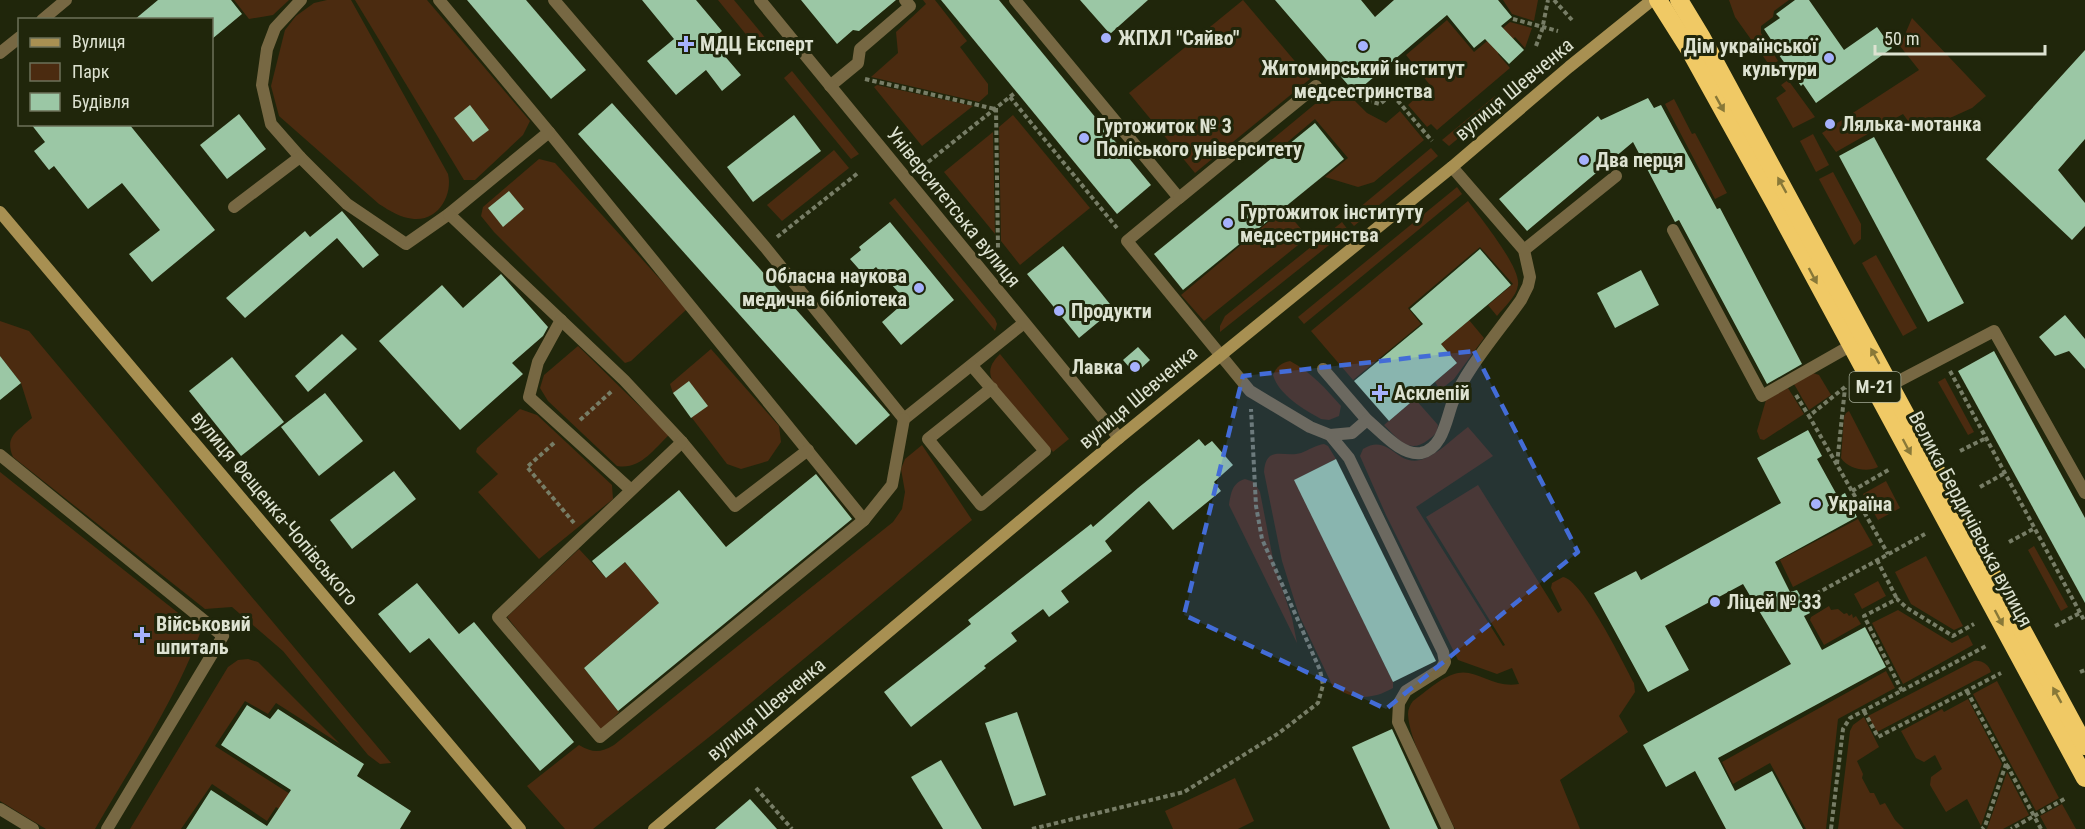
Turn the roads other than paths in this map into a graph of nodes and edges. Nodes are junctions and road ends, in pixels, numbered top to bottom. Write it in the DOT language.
graph roads {
  1 [pos="66,0"];
  2 [pos="302,0"];
  3 [pos="439,0"];
  4 [pos="554,0"];
  5 [pos="760,0"];
  6 [pos="905,0"];
  7 [pos="1015,0"];
  8 [pos="1652,0"];
  9 [pos="1658,0"];
  10 [pos="1679,0"];
  11 [pos="44,18"];
  12 [pos="18,39"];
  13 [pos="0,53"];
  14 [pos="830,86"];
  15 [pos="1316,86"];
  16 [pos="549,132"];
  17 [pos="300,157"];
  18 [pos="1452,167"];
  19 [pos="1616,176"];
  20 [pos="1179,198"];
  21 [pos="234,207"];
  22 [pos="0,212"];
  23 [pos="449,214"];
  24 [pos="1673,230"];
  25 [pos="1524,250"];
  26 [pos="561,320"];
  27 [pos="1024,323"];
  28 [pos="1850,346"];
  29 [pos="1219,355"];
  30 [pos="972,366"];
  31 [pos="1323,369"];
  32 [pos="1891,385"];
  33 [pos="992,388"];
  34 [pos="904,419"];
  35 [pos="1367,420"];
  36 [pos="1330,435"];
  37 [pos="1119,438"];
  38 [pos="682,442"];
  39 [pos="808,450"];
  40 [pos="0,455"];
  41 [pos="631,490"];
  42 [pos="2085,493"];
  43 [pos="864,520"];
  44 [pos="2085,746"];
  45 [pos="2085,777"];
  46 [pos="0,809"];
  47 [pos="33,829"];
  48 [pos="107,829"];
  49 [pos="520,829"];
  50 [pos="654,829"];
  51 [pos="1448,829"];
  1 -- 11 [label="street"];
  2 -- 17 [label="street"];
  3 -- 16 [label="street"];
  4 -- 34 [label="street"];
  5 -- 14 [label="street, Університетська вулиця"];
  6 -- 14 [label="street"];
  7 -- 20 [label="street"];
  8 -- 18 [label="street, вулиця Шевченка"];
  9 -- 28 [label="highway, Велика Бердичівська вулиця / М-21, one-way"];
  32 -- 10 [label="highway, Велика Бердичівська вулиця / М-21, one-way"];
  12 -- 13 [label="street"];
  14 -- 27 [label="street, Університетська вулиця"];
  15 -- 20 [label="street"];
  16 -- 23 [label="street"];
  16 -- 39 [label="street"];
  17 -- 21 [label="street"];
  17 -- 23 [label="street"];
  18 -- 25 [label="street"];
  18 -- 29 [label="street, вулиця Шевченка"];
  19 -- 25 [label="street"];
  20 -- 29 [label="street"];
  22 -- 49 [label="street, вулиця Фещенка-Чопівського"];
  23 -- 26 [label="street"];
  24 -- 28 [label="street"];
  25 -- 35 [label="street"];
  26 -- 38 [label="street"];
  26 -- 41 [label="street"];
  27 -- 30 [label="street"];
  27 -- 37 [label="street, Університетська вулиця"];
  28 -- 45 [label="highway, Велика Бердичівська вулиця / М-21, one-way"];
  29 -- 36 [label="street"];
  29 -- 37 [label="street, вулиця Шевченка"];
  30 -- 33 [label="street"];
  30 -- 34 [label="street"];
  31 -- 35 [label="street"];
  32 -- 42 [label="street"];
  44 -- 32 [label="highway, Велика Бердичівська вулиця / М-21, one-way"];
  33 -- 33 [label="street"];
  34 -- 43 [label="street"];
  35 -- 36 [label="street"];
  36 -- 51 [label="street"];
  37 -- 50 [label="street, вулиця Шевченка"];
  38 -- 39 [label="street"];
  38 -- 41 [label="street"];
  39 -- 43 [label="street"];
  40 -- 48 [label="street"];
  41 -- 43 [label="street"];
  46 -- 47 [label="street"];
}
